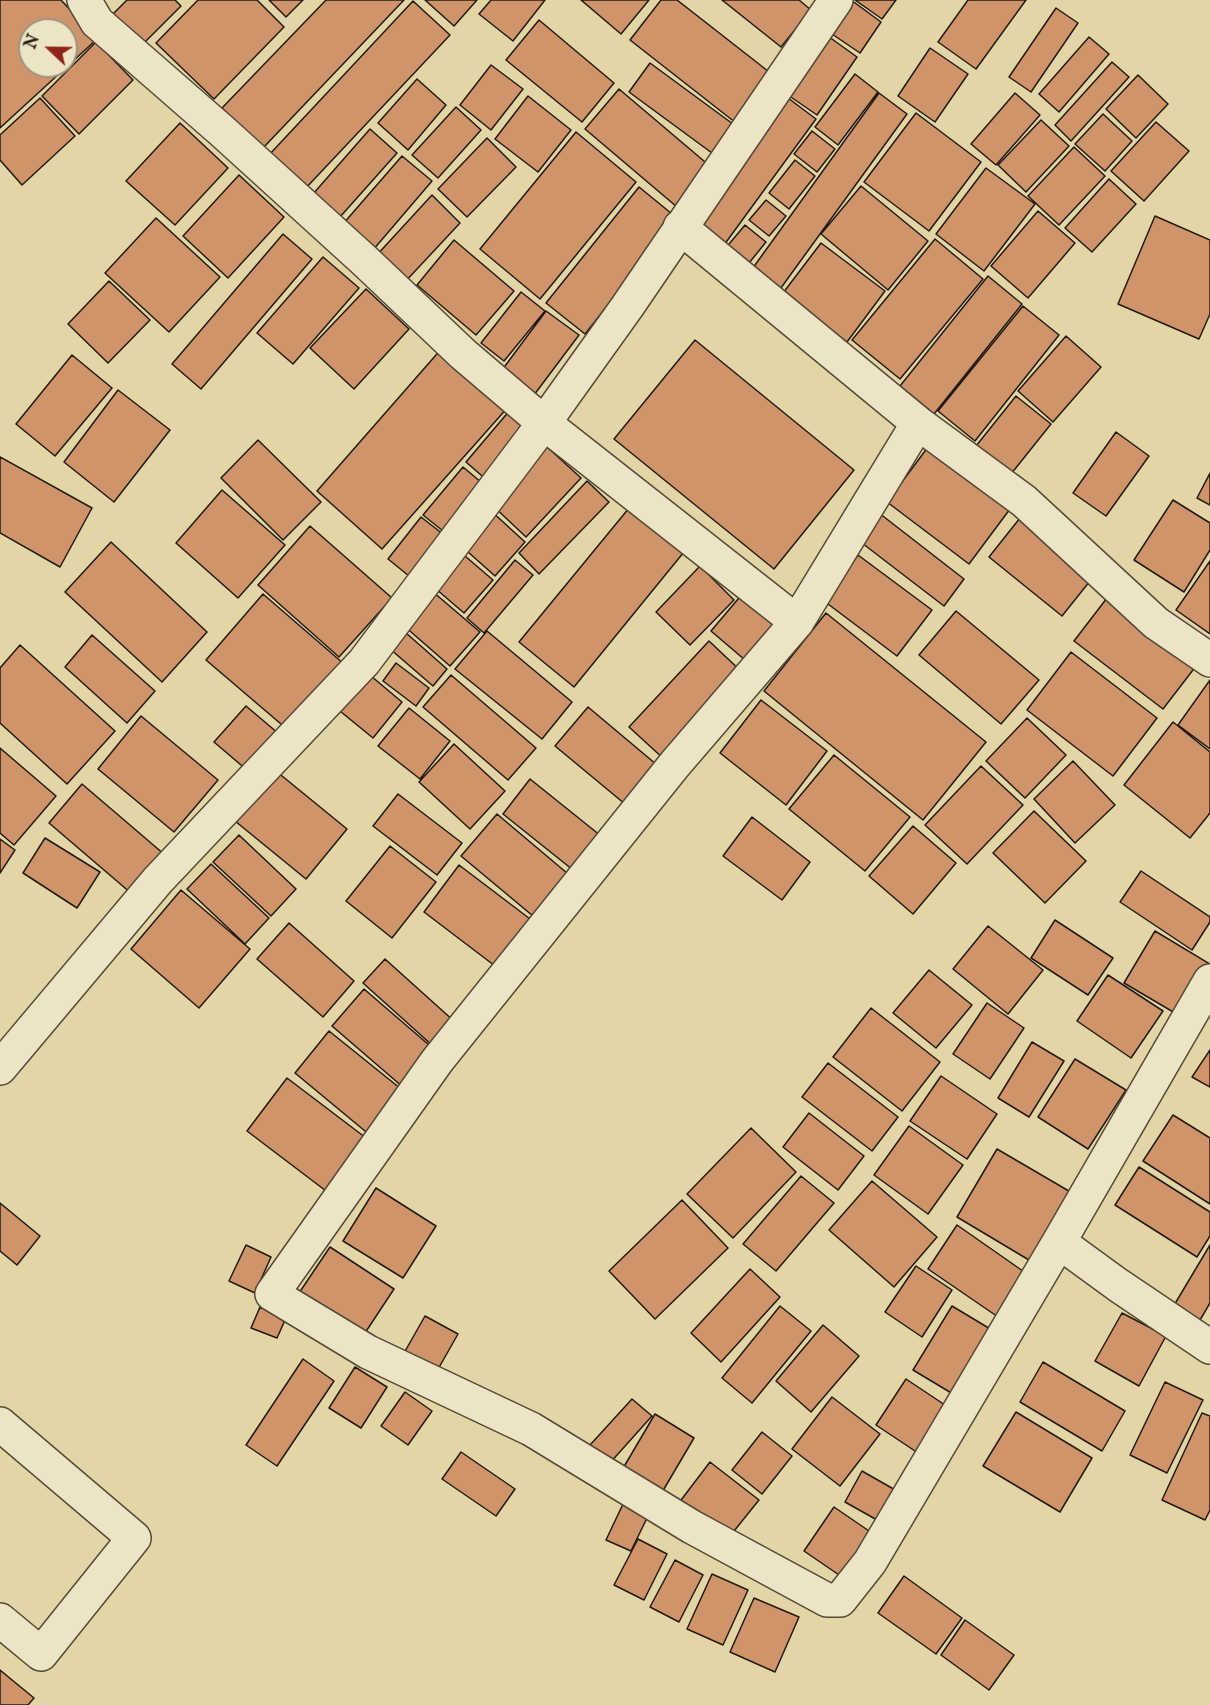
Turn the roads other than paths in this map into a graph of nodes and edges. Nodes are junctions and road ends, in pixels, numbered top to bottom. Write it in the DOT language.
graph roads {
  1 [pos="84,0"];
  2 [pos="836,0"];
  3 [pos="680,227"];
  4 [pos="544,423"];
  5 [pos="918,423"];
  6 [pos="797,621"];
  7 [pos="1210,660"];
  8 [pos="1210,981"];
  9 [pos="0,1068"];
  10 [pos="1059,1242"];
  11 [pos="1210,1347"];
  12 [pos="0,1424"];
  13 [pos="0,1620"];
  1 -- 4 [label="street"];
  2 -- 3 [label="street"];
  3 -- 4 [label="street"];
  3 -- 5 [label="street"];
  4 -- 6 [label="street"];
  4 -- 9 [label="street"];
  5 -- 6 [label="street"];
  5 -- 7 [label="street"];
  6 -- 10 [label="street"];
  8 -- 10 [label="street"];
  10 -- 11 [label="street"];
  12 -- 13 [label="street"];
}
